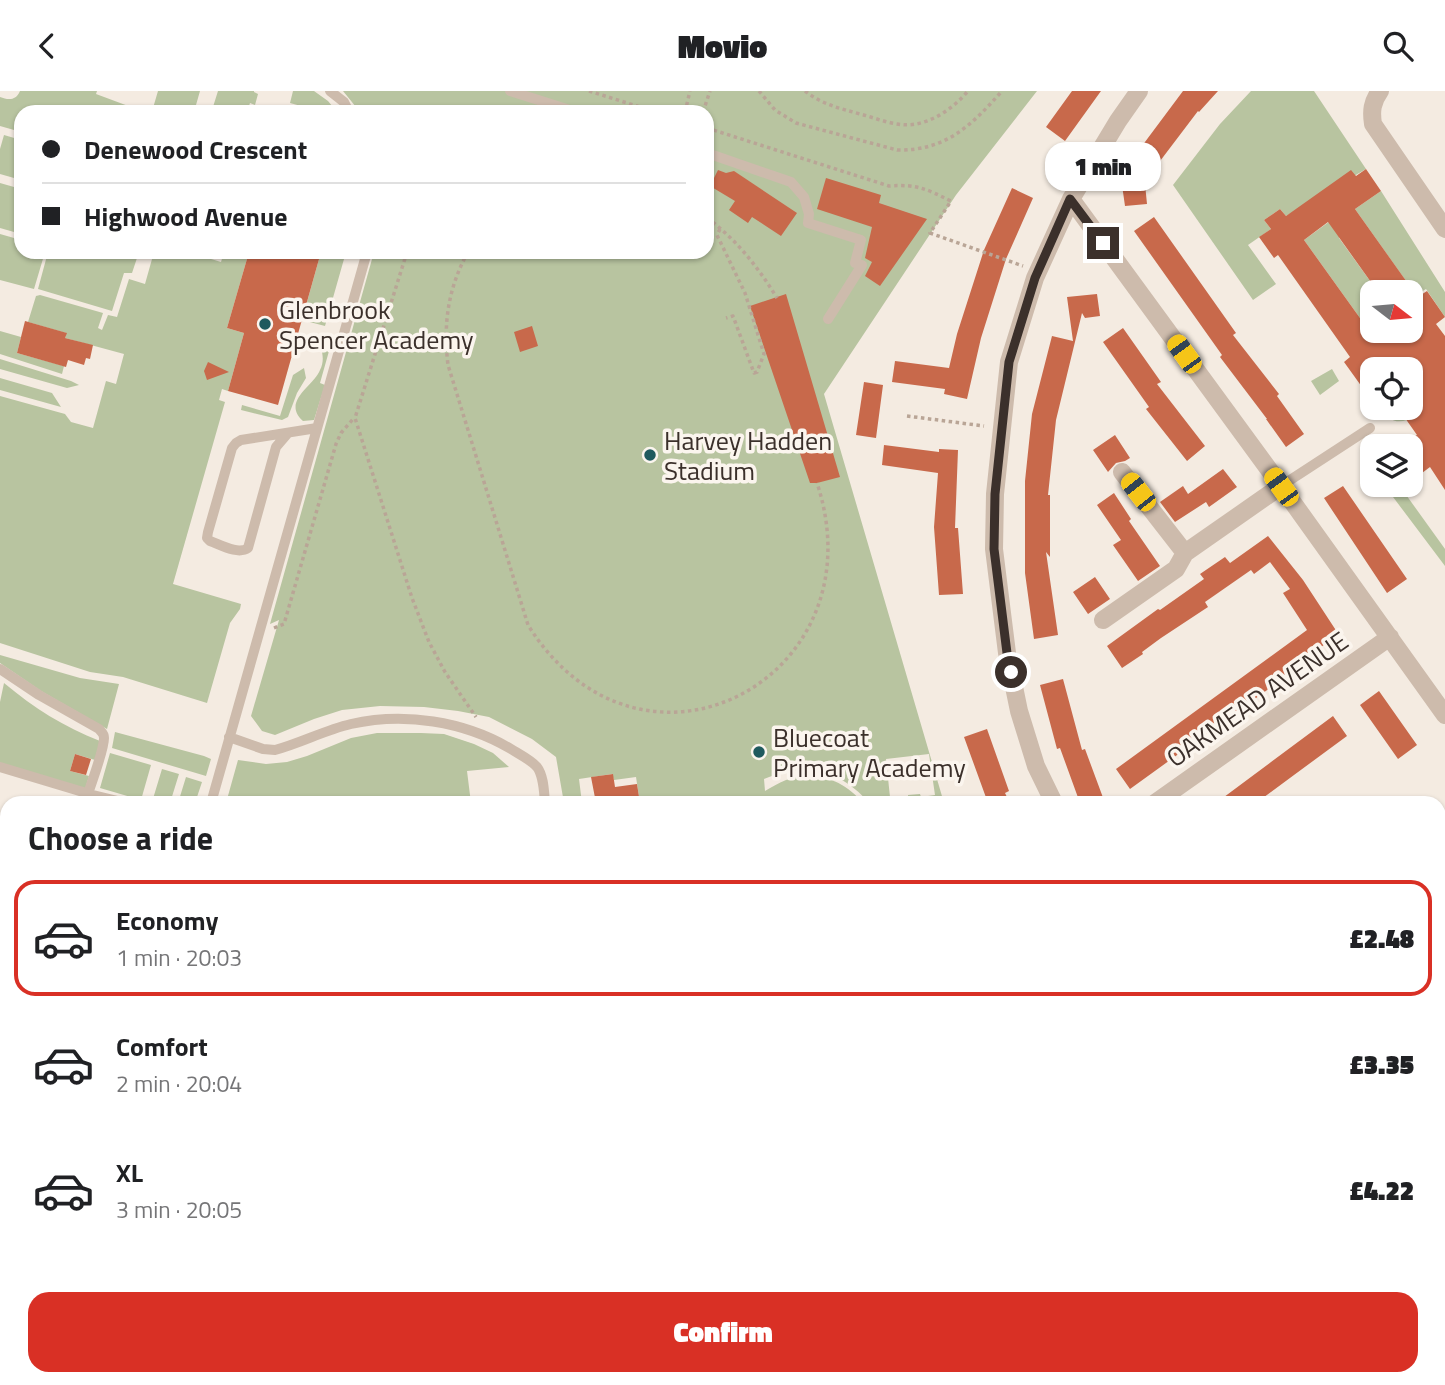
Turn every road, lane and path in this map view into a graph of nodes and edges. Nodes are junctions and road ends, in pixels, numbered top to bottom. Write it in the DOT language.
graph roads {
  1 [pos="330,91"];
  2 [pos="510,91"];
  3 [pos="589,91"];
  4 [pos="759,91"];
  5 [pos="805,91"];
  6 [pos="968,91"];
  7 [pos="1002,91"];
  8 [pos="1139,91"];
  9 [pos="1380,91"];
  10 [pos="346,105"];
  11 [pos="554,105"];
  12 [pos="634,105"];
  13 [pos="714,130"];
  14 [pos="714,155"];
  15 [pos="1070,199"];
  16 [pos="714,224"];
  17 [pos="720,229"];
  18 [pos="1445,229"];
  19 [pos="365,259"];
  20 [pos="405,259"];
  21 [pos="465,259"];
  22 [pos="1038,271"];
  23 [pos="777,298"];
  24 [pos="726,318"];
  25 [pos="828,319"];
  26 [pos="906,416"];
  27 [pos="355,418"];
  28 [pos="1002,428"];
  29 [pos="1370,428"];
  30 [pos="317,429"];
  31 [pos="288,433"];
  32 [pos="1122,472"];
  33 [pos="817,483"];
  34 [pos="1281,487"];
  35 [pos="1185,553"];
  36 [pos="1103,620"];
  37 [pos="259,632"];
  38 [pos="1390,637"];
  39 [pos="0,669"];
  40 [pos="1445,715"];
  41 [pos="481,735"];
  42 [pos="229,737"];
  43 [pos="0,767"];
  44 [pos="88,794"];
  45 [pos="96,796"];
  46 [pos="213,796"];
  47 [pos="544,796"];
  48 [pos="1051,796"];
  49 [pos="1165,796"];
  1 -- 10 [label="lane"];
  2 -- 11 [label="lane"];
  3 -- 12 [label="path"];
  4 -- 7 [label="path"];
  5 -- 6 [label="path"];
  8 -- 15 [label="street"];
  9 -- 18 [label="street"];
  13 -- 22 [label="path"];
  14 -- 25 [label="lane"];
  15 -- 22 [label="street"];
  15 -- 34 [label="street"];
  16 -- 17 [label="path"];
  17 -- 23 [label="path"];
  17 -- 24 [label="path"];
  19 -- 30 [label="lane"];
  20 -- 27 [label="path"];
  21 -- 33 [label="path"];
  22 -- 28 [label="street"];
  26 -- 28 [label="path"];
  27 -- 37 [label="path"];
  27 -- 41 [label="path"];
  28 -- 48 [label="street"];
  29 -- 34 [label="lane"];
  30 -- 31 [label="lane"];
  30 -- 37 [label="lane"];
  31 -- 31 [label="lane"];
  32 -- 35 [label="street"];
  34 -- 35 [label="street"];
  34 -- 38 [label="street"];
  35 -- 36 [label="street"];
  37 -- 42 [label="lane"];
  38 -- 40 [label="street"];
  38 -- 49 [label="street, OAKMEAD AVENUE"];
  39 -- 44 [label="lane"];
  41 -- 42 [label="lane"];
  41 -- 47 [label="lane"];
  42 -- 46 [label="lane"];
  43 -- 44 [label="lane"];
  44 -- 45 [label="lane"];
}
